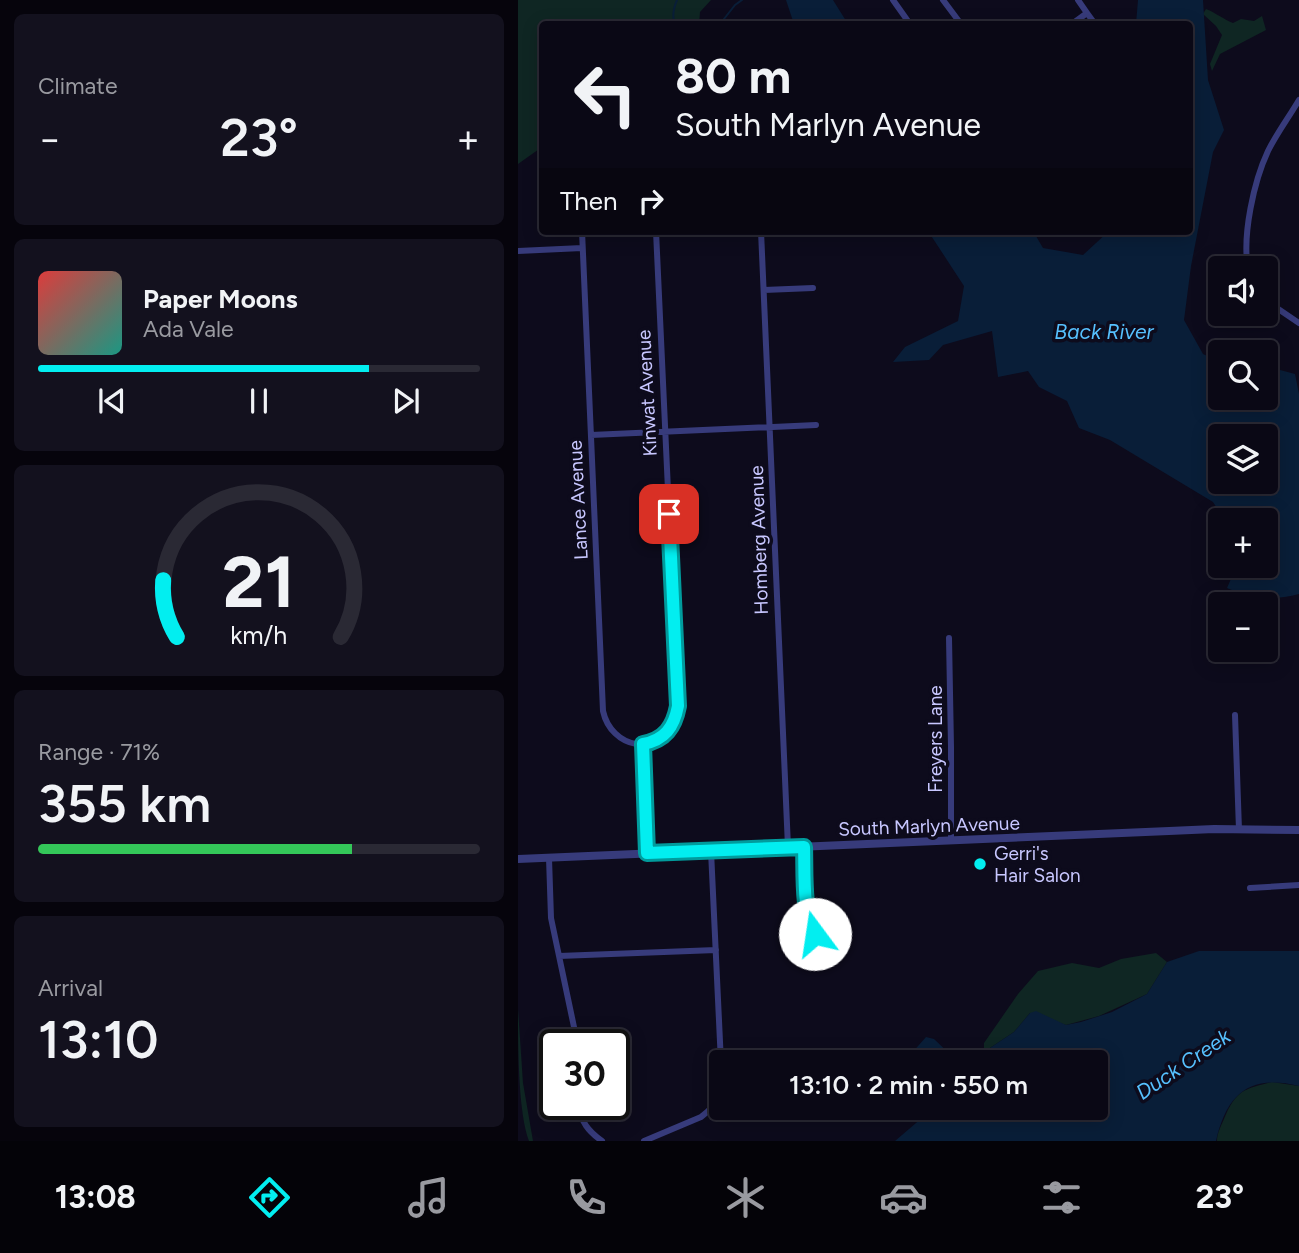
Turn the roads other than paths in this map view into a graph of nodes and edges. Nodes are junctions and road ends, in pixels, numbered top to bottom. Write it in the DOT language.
graph roads {
  1 [pos="893,0"];
  2 [pos="943,0"];
  3 [pos="1078,0"];
  4 [pos="1087,13"];
  5 [pos="908,21"];
  6 [pos="959,21"];
  7 [pos="1076,21"];
  8 [pos="1093,21"];
  9 [pos="1299,100"];
  10 [pos="582,235"];
  11 [pos="656,235"];
  12 [pos="761,235"];
  13 [pos="582,248"];
  14 [pos="518,251"];
  15 [pos="1246,256"];
  16 [pos="813,288"];
  17 [pos="764,290"];
  18 [pos="1278,309"];
  19 [pos="1299,323"];
  20 [pos="816,425"];
  21 [pos="770,427"];
  22 [pos="665,432"];
  23 [pos="591,435"];
  24 [pos="949,638"];
  25 [pos="1235,715"];
  26 [pos="643,744"];
  27 [pos="1239,830"];
  28 [pos="1299,830"];
  29 [pos="951,841"];
  30 [pos="788,847"];
  31 [pos="804,847"];
  32 [pos="711,851"];
  33 [pos="647,853"];
  34 [pos="549,858"];
  35 [pos="518,859"];
  36 [pos="1299,886"];
  37 [pos="1250,888"];
  38 [pos="815,934"];
  39 [pos="716,950"];
  40 [pos="559,956"];
  41 [pos="574,1029"];
  42 [pos="720,1050"];
  43 [pos="709,1111"];
  44 [pos="582,1120"];
  45 [pos="600,1140"];
  46 [pos="644,1141"];
  1 -- 5 [label="street"];
  2 -- 6 [label="street"];
  3 -- 4 [label="street"];
  4 -- 7 [label="street"];
  4 -- 8 [label="street"];
  9 -- 15 [label="street"];
  10 -- 13 [label="street, Lance Avenue"];
  11 -- 22 [label="street, Kinwat Avenue"];
  12 -- 17 [label="street, Homberg Avenue"];
  13 -- 14 [label="street"];
  13 -- 23 [label="street, Lance Avenue"];
  16 -- 17 [label="street"];
  17 -- 21 [label="street, Homberg Avenue"];
  18 -- 19 [label="street"];
  20 -- 21 [label="street"];
  21 -- 22 [label="street"];
  21 -- 30 [label="street, Homberg Avenue"];
  22 -- 23 [label="street"];
  22 -- 26 [label="street, Kinwat Avenue"];
  23 -- 26 [label="street, Lance Avenue"];
  24 -- 29 [label="street, Freyers Lane"];
  25 -- 27 [label="street"];
  26 -- 33 [label="street"];
  27 -- 28 [label="street, South Marlyn Avenue"];
  27 -- 29 [label="street, South Marlyn Avenue"];
  29 -- 31 [label="street, South Marlyn Avenue"];
  30 -- 31 [label="street, South Marlyn Avenue"];
  30 -- 32 [label="street, South Marlyn Avenue"];
  31 -- 38 [label="street"];
  32 -- 33 [label="street, South Marlyn Avenue"];
  32 -- 39 [label="street"];
  33 -- 34 [label="street, South Marlyn Avenue"];
  34 -- 35 [label="street, South Marlyn Avenue"];
  34 -- 40 [label="street"];
  36 -- 37 [label="street"];
  39 -- 40 [label="street"];
  39 -- 42 [label="street"];
  40 -- 41 [label="street"];
  43 -- 46 [label="street"];
  44 -- 45 [label="street"];
}
